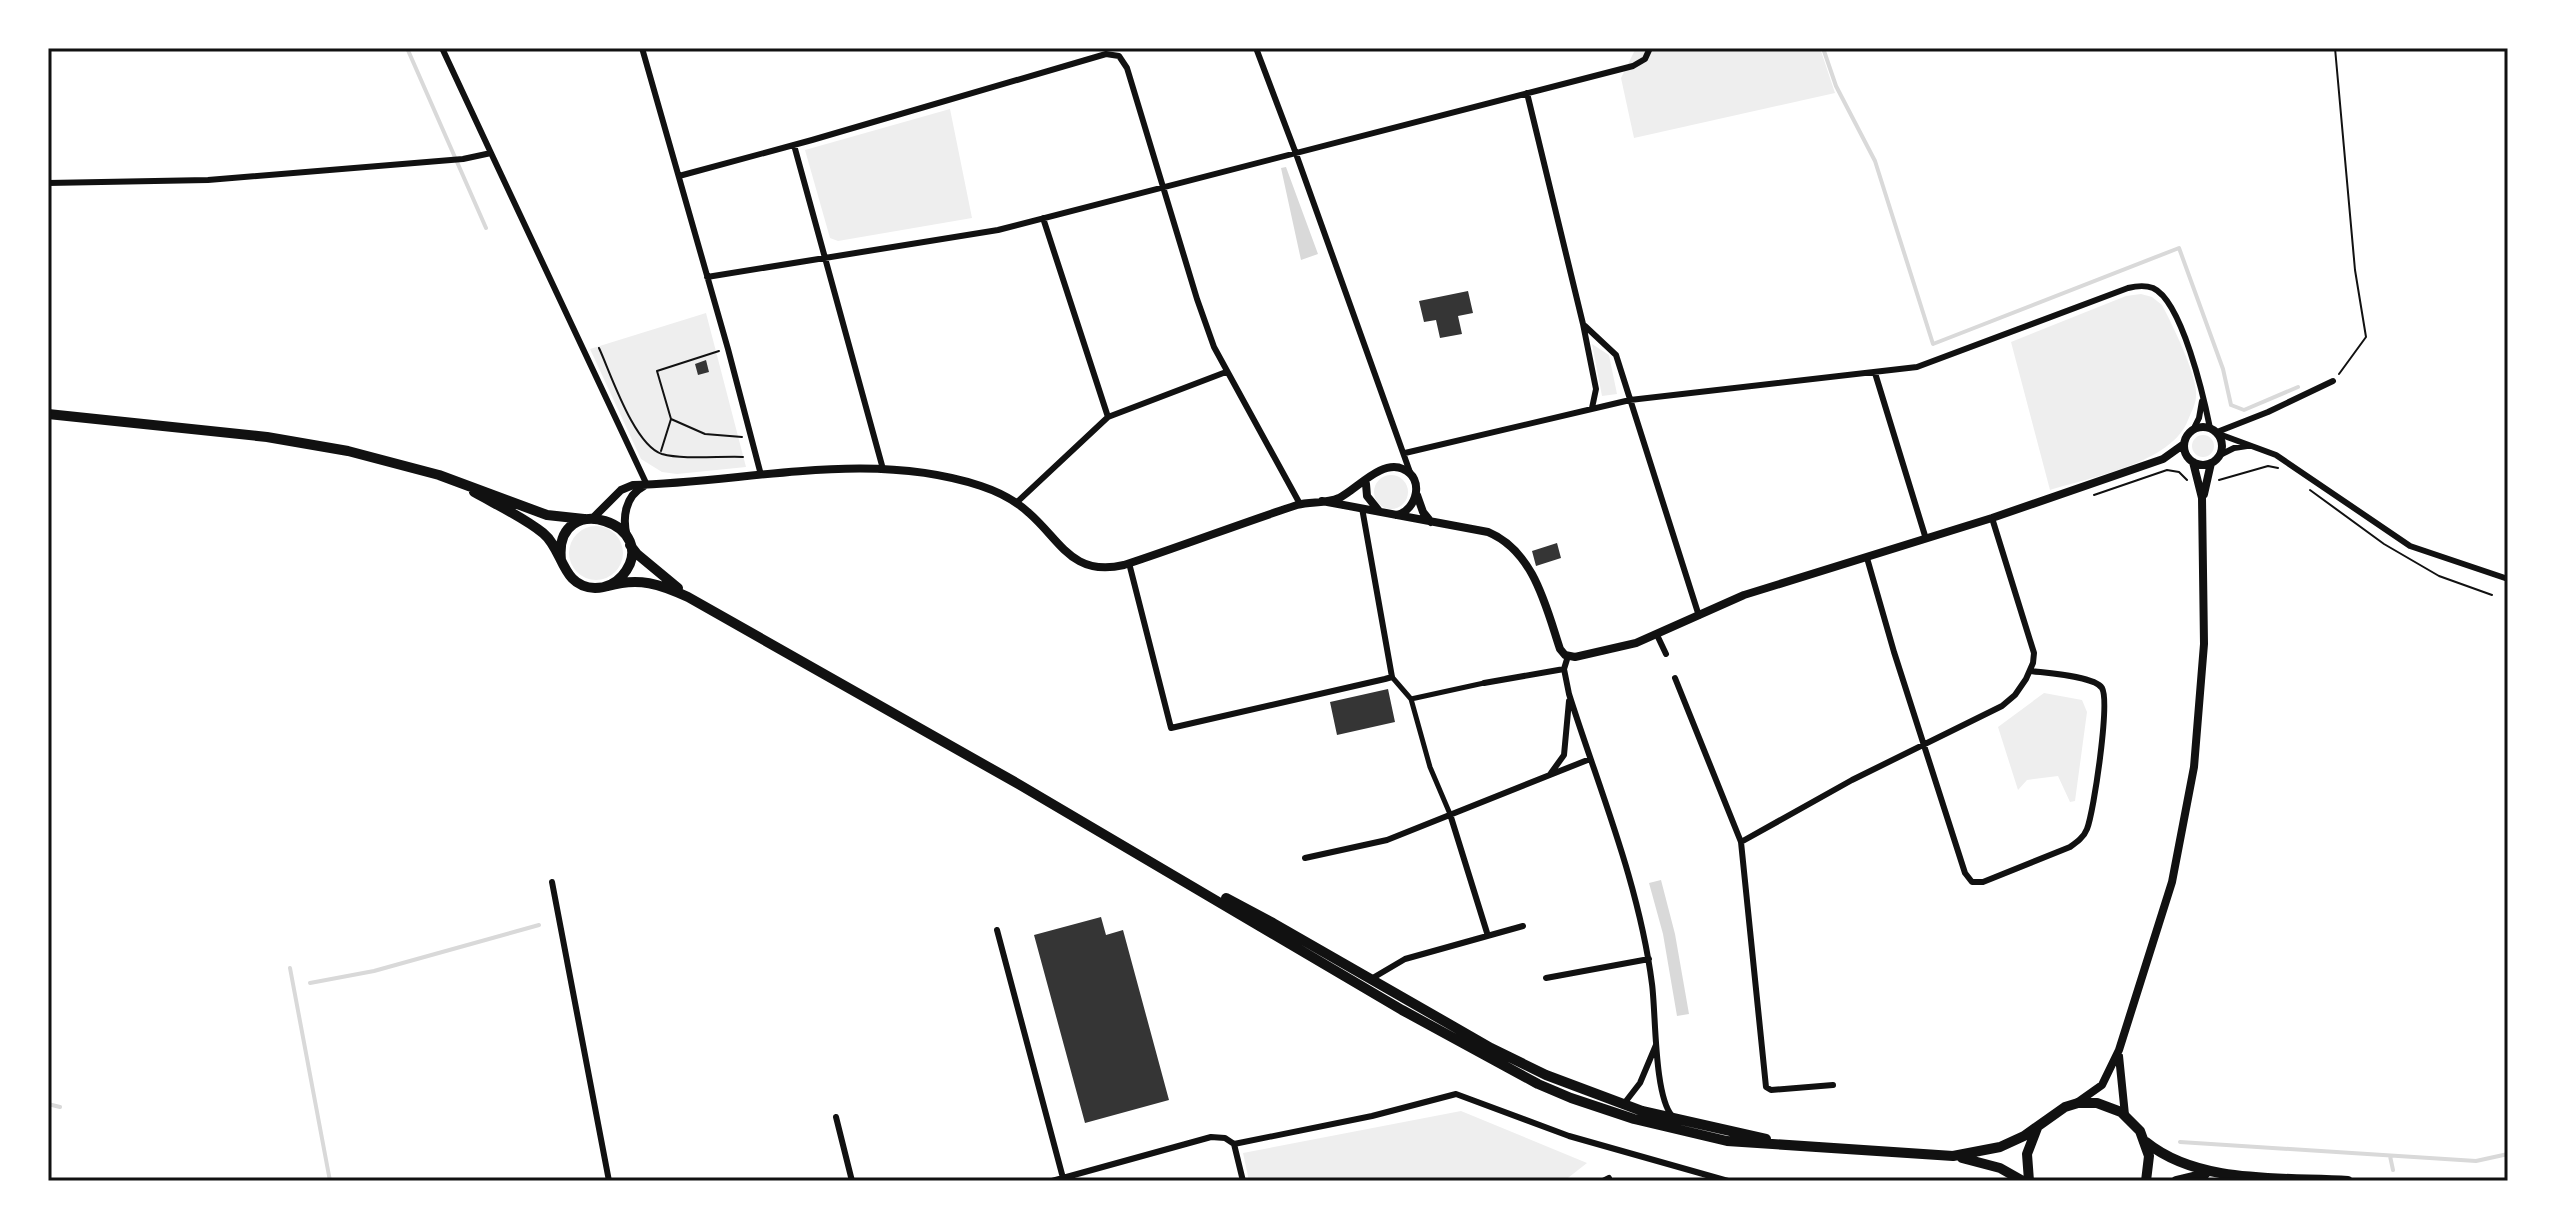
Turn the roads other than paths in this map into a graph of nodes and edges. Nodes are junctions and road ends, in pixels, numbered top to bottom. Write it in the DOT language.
graph roads {
  1 [pos="442,48"];
  2 [pos="642,48"];
  3 [pos="1256,48"];
  4 [pos="1650,48"];
  5 [pos="1527,93"];
  6 [pos="794,145"];
  7 [pos="1295,151"];
  8 [pos="491,153"];
  9 [pos="679,176"];
  10 [pos="48,183"];
  11 [pos="1163,186"];
  12 [pos="1043,218"];
  13 [pos="825,258"];
  14 [pos="707,277"];
  15 [pos="1583,324"];
  16 [pos="1226,372"];
  17 [pos="1875,373"];
  18 [pos="2333,381"];
  19 [pos="2203,398"];
  20 [pos="1630,400"];
  21 [pos="1592,409"];
  22 [pos="48,414"];
  23 [pos="1108,417"];
  24 [pos="2193,430"];
  25 [pos="2215,431"];
  26 [pos="2184,444"];
  27 [pos="2253,447"];
  28 [pos="1405,453"];
  29 [pos="2220,455"];
  30 [pos="2163,459"];
  31 [pos="2191,460"];
  32 [pos="2211,463"];
  33 [pos="1389,468"];
  34 [pos="883,469"];
  35 [pos="761,475"];
  36 [pos="1411,475"];
  37 [pos="447,478"];
  38 [pos="1368,481"];
  39 [pos="647,485"];
  40 [pos="1416,490"];
  41 [pos="2202,498"];
  42 [pos="1322,501"];
  43 [pos="1016,503"];
  44 [pos="1300,504"];
  45 [pos="1362,508"];
  46 [pos="1379,512"];
  47 [pos="1396,515"];
  48 [pos="589,518"];
  49 [pos="1992,518"];
  50 [pos="1431,522"];
  51 [pos="1926,539"];
  52 [pos="628,540"];
  53 [pos="1867,558"];
  54 [pos="561,560"];
  55 [pos="1129,563"];
  56 [pos="2508,579"];
  57 [pos="608,586"];
  58 [pos="688,597"];
  59 [pos="1699,616"];
  60 [pos="1657,635"];
  61 [pos="1666,654"];
  62 [pos="1568,656"];
  63 [pos="1564,669"];
  64 [pos="2031,671"];
  65 [pos="1392,677"];
  66 [pos="1675,678"];
  67 [pos="1484,683"];
  68 [pos="1569,694"];
  69 [pos="1411,699"];
  70 [pos="1923,744"];
  71 [pos="1590,759"];
  72 [pos="1551,773"];
  73 [pos="1450,814"];
  74 [pos="1741,842"];
  75 [pos="1144,858"];
  76 [pos="1305,858"];
  77 [pos="552,882"];
  78 [pos="1523,926"];
  79 [pos="997,930"];
  80 [pos="1488,936"];
  81 [pos="1649,959"];
  82 [pos="1546,978"];
  83 [pos="1371,979"];
  84 [pos="1658,1042"];
  85 [pos="2119,1050"];
  86 [pos="1833,1085"];
  87 [pos="2073,1104"];
  88 [pos="1623,1105"];
  89 [pos="2125,1115"];
  90 [pos="836,1117"];
  91 [pos="1680,1121"];
  92 [pos="2044,1121"];
  93 [pos="2144,1140"];
  94 [pos="1234,1144"];
  95 [pos="1787,1145"];
  96 [pos="1953,1156"];
  97 [pos="2210,1173"];
  98 [pos="1063,1178"];
  99 [pos="609,1181"];
  100 [pos="852,1181"];
  101 [pos="1052,1181"];
  102 [pos="1243,1181"];
  103 [pos="1728,1181"];
  104 [pos="2026,1181"];
  105 [pos="2146,1181"];
  106 [pos="2176,1181"];
  107 [pos="2348,1181"];
  1 -- 8 [label="street"];
  2 -- 9 [label="street"];
  3 -- 7 [label="street"];
  4 -- 5 [label="street"];
  5 -- 7 [label="street"];
  5 -- 15 [label="street"];
  6 -- 9 [label="street"];
  6 -- 11 [label="street"];
  6 -- 13 [label="street"];
  7 -- 11 [label="street"];
  7 -- 28 [label="street"];
  8 -- 10 [label="street"];
  8 -- 39 [label="street"];
  9 -- 14 [label="street"];
  11 -- 12 [label="street"];
  11 -- 16 [label="street"];
  12 -- 13 [label="street"];
  12 -- 23 [label="street"];
  13 -- 14 [label="street"];
  13 -- 34 [label="street"];
  14 -- 35 [label="street"];
  15 -- 20 [label="street"];
  15 -- 21 [label="street"];
  16 -- 23 [label="street"];
  16 -- 44 [label="street"];
  17 -- 19 [label="street"];
  17 -- 20 [label="street"];
  17 -- 51 [label="street"];
  18 -- 25 [label="street"];
  19 -- 24 [label="street"];
  19 -- 25 [label="street"];
  20 -- 21 [label="street"];
  20 -- 59 [label="street"];
  21 -- 28 [label="street"];
  22 -- 37 [label="main road"];
  23 -- 43 [label="street"];
  24 -- 25 [label="street"];
  24 -- 26 [label="street"];
  25 -- 27 [label="street"];
  25 -- 29 [label="street"];
  26 -- 30 [label="street"];
  26 -- 31 [label="street"];
  27 -- 29 [label="street"];
  27 -- 56 [label="street"];
  28 -- 33 [label="street"];
  28 -- 36 [label="street"];
  29 -- 32 [label="street"];
  30 -- 31 [label="street"];
  30 -- 49 [label="street"];
  31 -- 32 [label="street"];
  31 -- 41 [label="street"];
  32 -- 41 [label="street"];
  33 -- 36 [label="street"];
  33 -- 38 [label="street"];
  34 -- 35 [label="street"];
  34 -- 43 [label="street"];
  35 -- 39 [label="street"];
  36 -- 40 [label="street"];
  37 -- 48 [label="main road"];
  37 -- 54 [label="main road"];
  38 -- 42 [label="street"];
  38 -- 45 [label="street"];
  38 -- 46 [label="street"];
  39 -- 48 [label="street"];
  39 -- 52 [label="street"];
  40 -- 47 [label="street"];
  40 -- 50 [label="street"];
  41 -- 85 [label="street"];
  42 -- 44 [label="street"];
  42 -- 45 [label="street"];
  43 -- 55 [label="street"];
  44 -- 55 [label="street"];
  45 -- 46 [label="street"];
  45 -- 65 [label="street"];
  46 -- 47 [label="street"];
  47 -- 50 [label="street"];
  48 -- 52 [label="main road"];
  48 -- 54 [label="main road"];
  49 -- 51 [label="street"];
  49 -- 64 [label="street"];
  50 -- 62 [label="street"];
  51 -- 53 [label="street"];
  52 -- 57 [label="main road"];
  52 -- 58 [label="main road"];
  53 -- 59 [label="street"];
  53 -- 70 [label="street"];
  54 -- 57 [label="main road"];
  55 -- 65 [label="street"];
  57 -- 58 [label="main road"];
  58 -- 75 [label="main road"];
  59 -- 60 [label="street"];
  60 -- 61 [label="street"];
  60 -- 62 [label="street"];
  62 -- 63 [label="street"];
  63 -- 67 [label="street"];
  63 -- 68 [label="street"];
  64 -- 70 [label="street"];
  64 -- 70 [label="street"];
  65 -- 69 [label="street"];
  66 -- 74 [label="street"];
  67 -- 69 [label="street"];
  68 -- 71 [label="street"];
  68 -- 72 [label="street"];
  69 -- 73 [label="street"];
  70 -- 74 [label="street"];
  71 -- 72 [label="street"];
  71 -- 81 [label="street"];
  72 -- 73 [label="street"];
  73 -- 76 [label="street"];
  73 -- 80 [label="street"];
  74 -- 86 [label="street"];
  75 -- 83 [label="main road"];
  75 -- 95 [label="main road"];
  77 -- 99 [label="street"];
  78 -- 80 [label="street"];
  79 -- 98 [label="street"];
  80 -- 83 [label="street"];
  81 -- 82 [label="street"];
  81 -- 84 [label="street"];
  83 -- 88 [label="main road"];
  84 -- 88 [label="street"];
  84 -- 91 [label="street"];
  85 -- 87 [label="street"];
  85 -- 89 [label="street"];
  87 -- 89 [label="main road"];
  87 -- 92 [label="main road"];
  88 -- 91 [label="main road"];
  89 -- 93 [label="main road"];
  90 -- 100 [label="street"];
  91 -- 95 [label="main road"];
  92 -- 96 [label="main road"];
  92 -- 104 [label="main road"];
  93 -- 97 [label="main road"];
  93 -- 105 [label="main road"];
  94 -- 98 [label="street"];
  94 -- 102 [label="street"];
  94 -- 103 [label="street"];
  95 -- 96 [label="main road"];
  96 -- 104 [label="main road"];
  97 -- 106 [label="main road"];
  97 -- 107 [label="main road"];
  98 -- 101 [label="street"];
}
